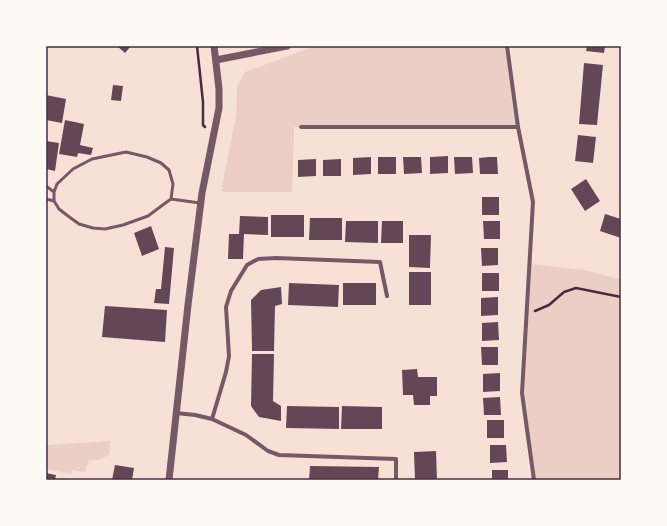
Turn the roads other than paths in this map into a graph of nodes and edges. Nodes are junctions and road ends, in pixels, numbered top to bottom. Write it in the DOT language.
graph roads {
  1 [pos="214,46"];
  2 [pos="287,46"];
  3 [pos="507,46"];
  4 [pos="274,47"];
  5 [pos="216,60"];
  6 [pos="301,127"];
  7 [pos="518,127"];
  8 [pos="46,186"];
  9 [pos="54,192"];
  10 [pos="46,199"];
  11 [pos="170,199"];
  12 [pos="54,201"];
  13 [pos="201,203"];
  14 [pos="387,296"];
  15 [pos="176,413"];
  16 [pos="212,419"];
  17 [pos="169,480"];
  18 [pos="396,480"];
  19 [pos="534,480"];
  1 -- 5 [label="street"];
  2 -- 4 [label="street"];
  3 -- 7 [label="street"];
  4 -- 5 [label="street"];
  5 -- 13 [label="street"];
  6 -- 7 [label="street"];
  7 -- 19 [label="street"];
  8 -- 9 [label="lane"];
  9 -- 11 [label="lane"];
  9 -- 12 [label="lane"];
  10 -- 12 [label="lane"];
  11 -- 12 [label="lane"];
  11 -- 13 [label="lane"];
  13 -- 15 [label="street"];
  14 -- 16 [label="street"];
  15 -- 16 [label="street"];
  15 -- 17 [label="street"];
  16 -- 18 [label="street"];
}
